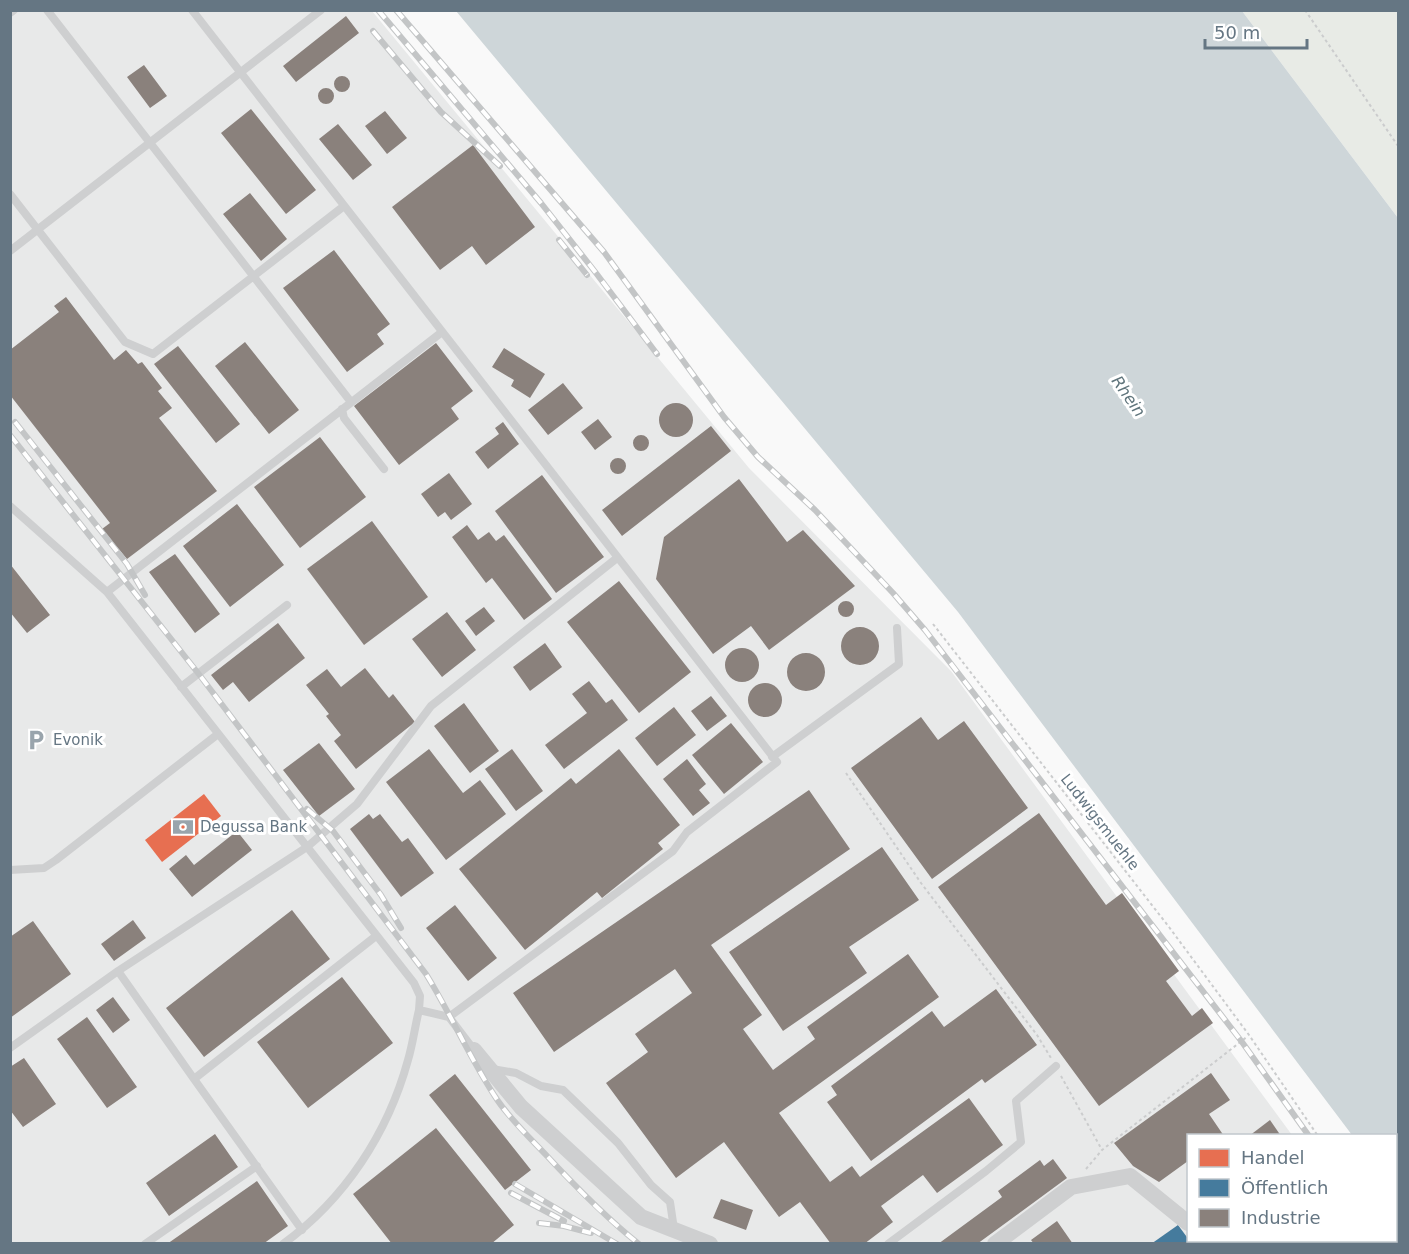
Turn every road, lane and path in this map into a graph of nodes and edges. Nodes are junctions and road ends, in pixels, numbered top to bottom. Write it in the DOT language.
graph roads {
  1 [pos="14,10"];
  2 [pos="47,10"];
  3 [pos="192,10"];
  4 [pos="321,10"];
  5 [pos="1305,10"];
  6 [pos="10,14"];
  7 [pos="240,73"];
  8 [pos="149,143"];
  9 [pos="1398,146"];
  10 [pos="10,194"];
  11 [pos="344,206"];
  12 [pos="38,230"];
  13 [pos="10,251"];
  14 [pos="253,276"];
  15 [pos="442,332"];
  16 [pos="351,402"];
  17 [pos="342,409"];
  18 [pos="384,469"];
  19 [pos="10,506"];
  20 [pos="618,558"];
  21 [pos="106,592"];
  22 [pos="287,605"];
  23 [pos="933,624"];
  24 [pos="897,628"];
  25 [pos="181,687"];
  26 [pos="218,734"];
  27 [pos="772,757"];
  28 [pos="846,772"];
  29 [pos="307,847"];
  30 [pos="10,870"];
  31 [pos="376,936"];
  32 [pos="118,971"];
  33 [pos="418,1010"];
  34 [pos="449,1017"];
  35 [pos="1249,1035"];
  36 [pos="10,1048"];
  37 [pos="474,1050"];
  38 [pos="1056,1066"];
  39 [pos="489,1068"];
  40 [pos="194,1079"];
  41 [pos="1317,1134"];
  42 [pos="1102,1150"];
  43 [pos="257,1166"];
  44 [pos="1071,1187"];
  45 [pos="1187,1222"];
  46 [pos="674,1229"];
  47 [pos="302,1230"];
  48 [pos="144,1244"];
  49 [pos="283,1244"];
  50 [pos="710,1244"];
  51 [pos="888,1244"];
  52 [pos="995,1244"];
  1 -- 6 [label="lane"];
  2 -- 8 [label="lane"];
  3 -- 7 [label="lane"];
  4 -- 7 [label="lane"];
  5 -- 9 [label="path"];
  7 -- 8 [label="lane"];
  7 -- 11 [label="lane"];
  8 -- 12 [label="lane"];
  8 -- 14 [label="lane"];
  10 -- 12 [label="lane"];
  11 -- 14 [label="lane"];
  11 -- 15 [label="lane"];
  12 -- 13 [label="lane"];
  12 -- 14 [label="lane"];
  14 -- 16 [label="lane"];
  15 -- 16 [label="lane"];
  15 -- 20 [label="lane"];
  16 -- 17 [label="lane"];
  17 -- 18 [label="lane"];
  17 -- 21 [label="lane"];
  19 -- 21 [label="lane"];
  20 -- 27 [label="lane"];
  20 -- 29 [label="lane"];
  21 -- 25 [label="lane"];
  22 -- 25 [label="lane"];
  23 -- 35 [label="path, Ludwigsmuehle"];
  24 -- 27 [label="lane"];
  25 -- 26 [label="lane"];
  26 -- 29 [label="lane"];
  26 -- 30 [label="lane"];
  27 -- 34 [label="lane"];
  28 -- 38 [label="path"];
  29 -- 31 [label="lane"];
  29 -- 32 [label="lane"];
  31 -- 33 [label="lane"];
  31 -- 40 [label="lane"];
  32 -- 36 [label="lane"];
  32 -- 40 [label="lane"];
  33 -- 34 [label="lane"];
  33 -- 47 [label="lane"];
  34 -- 37 [label="lane"];
  35 -- 41 [label="path, Ludwigsmuehle"];
  35 -- 42 [label="path"];
  37 -- 39 [label="street"];
  38 -- 42 [label="path"];
  38 -- 51 [label="lane"];
  39 -- 46 [label="street"];
  39 -- 46 [label="lane"];
  40 -- 43 [label="lane"];
  42 -- 44 [label="path"];
  43 -- 47 [label="lane"];
  43 -- 48 [label="lane"];
  44 -- 45 [label="street"];
  44 -- 52 [label="street"];
  46 -- 50 [label="street"];
  47 -- 49 [label="lane"];
}
